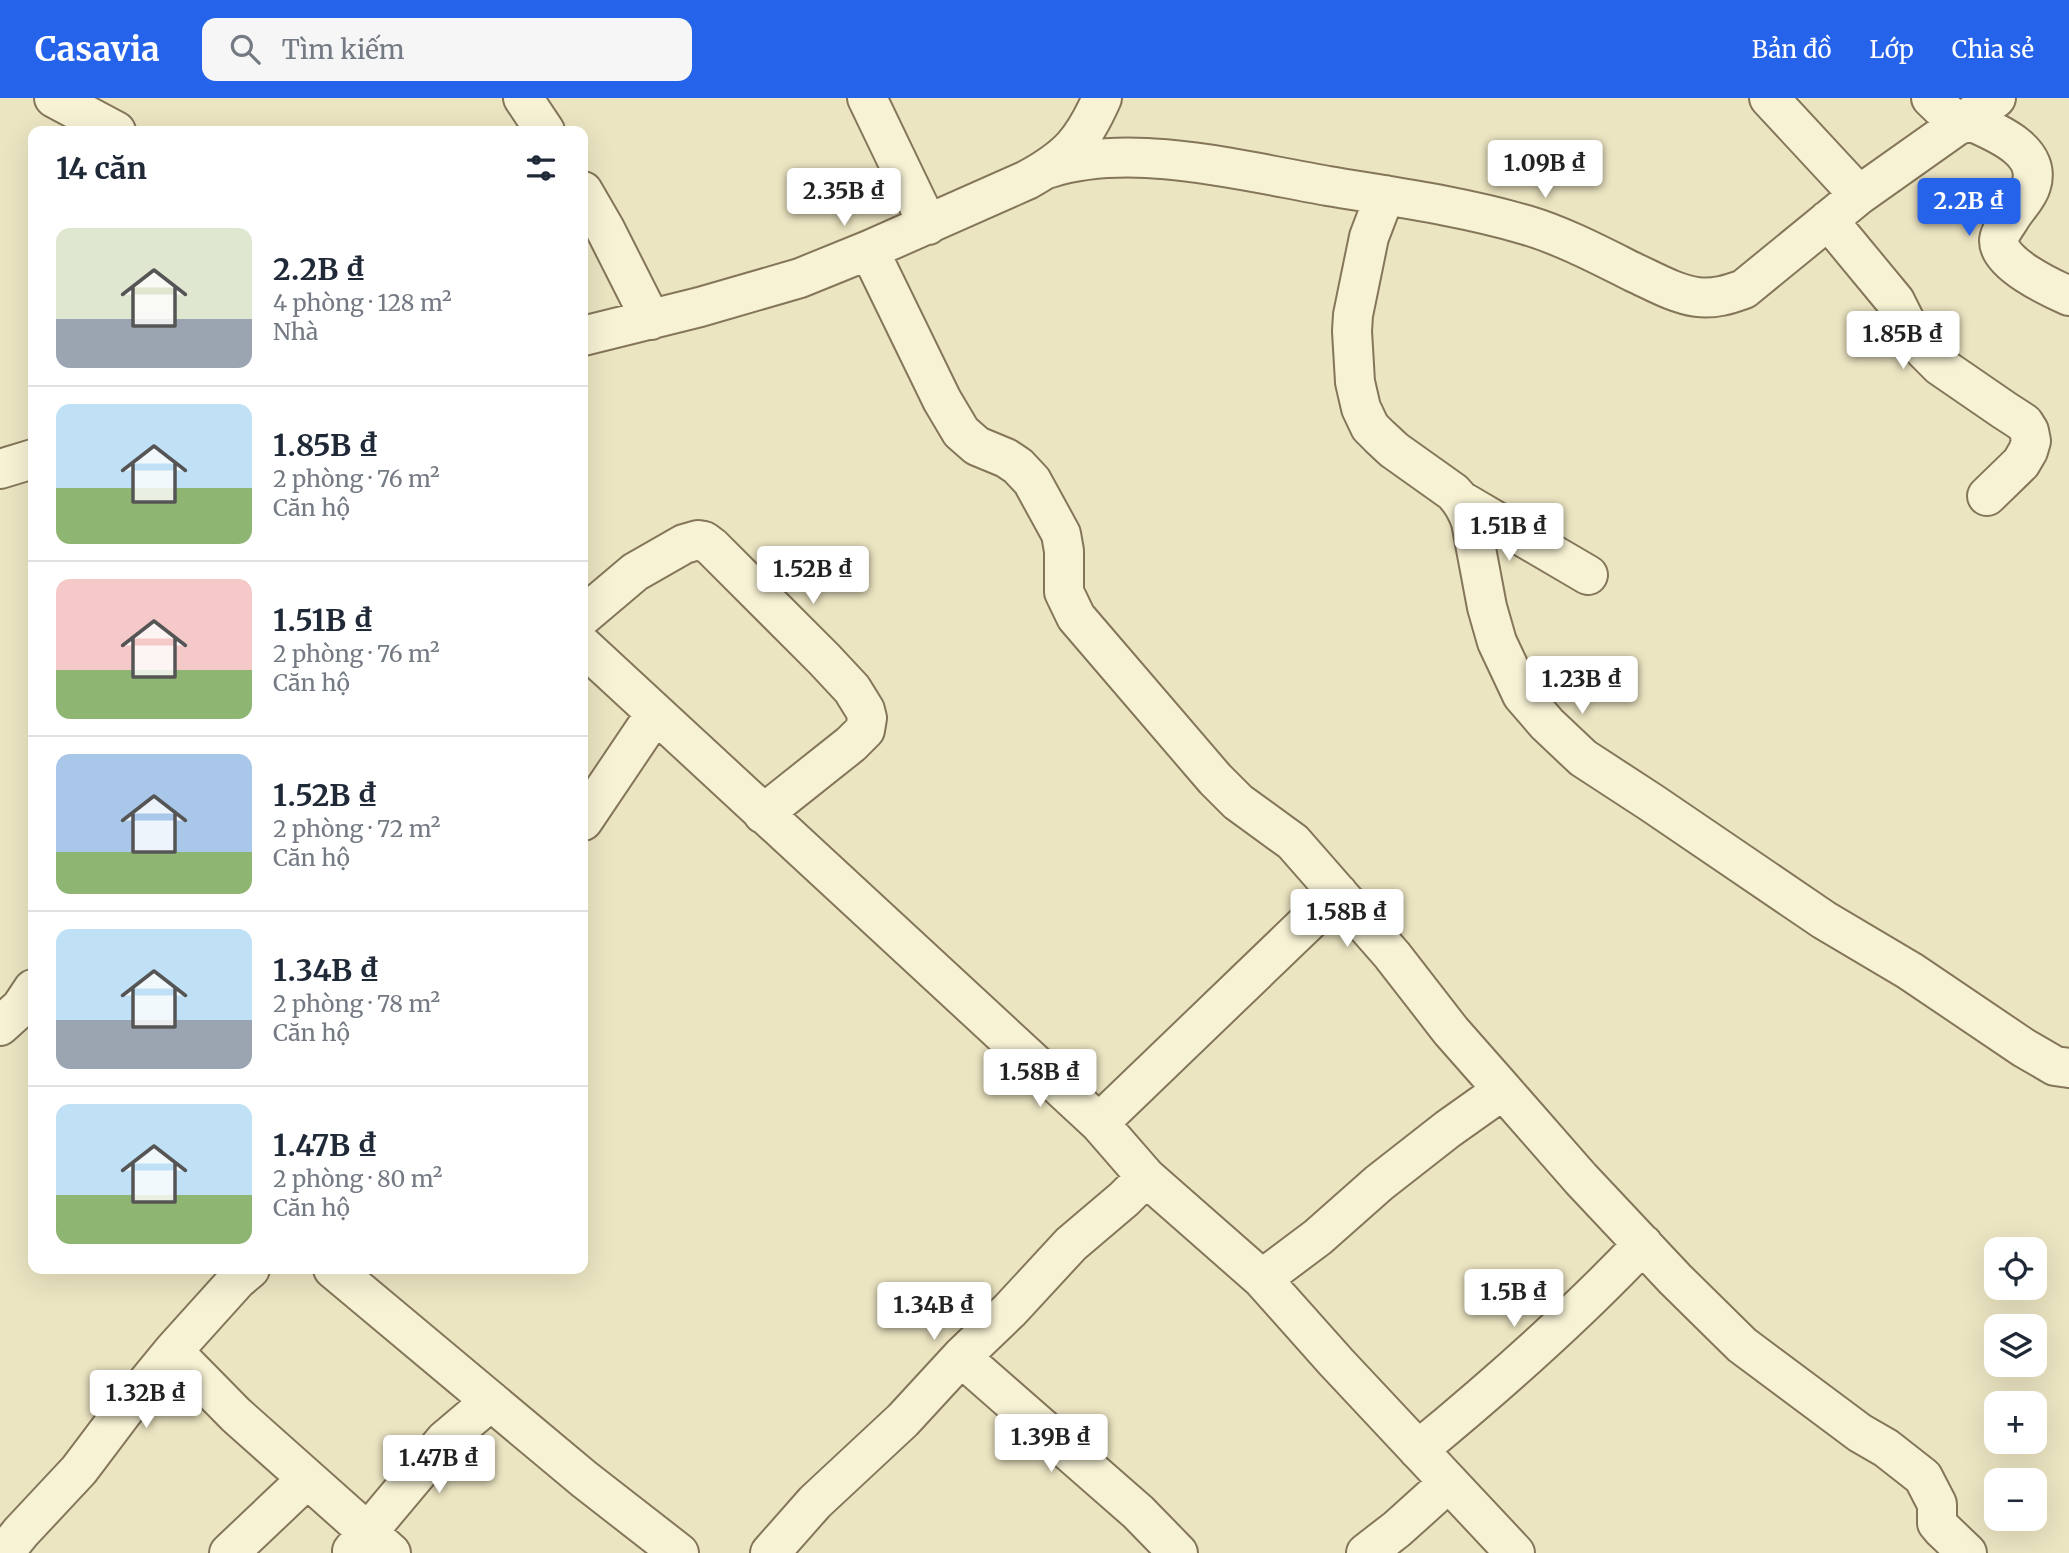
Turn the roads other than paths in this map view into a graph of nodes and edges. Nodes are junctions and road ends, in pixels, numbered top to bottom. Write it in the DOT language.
graph roads {
  1 [pos="54,98"];
  2 [pos="523,98"];
  3 [pos="867,98"];
  4 [pos="1102,98"];
  5 [pos="1769,98"];
  6 [pos="1931,98"];
  7 [pos="1974,114"];
  8 [pos="107,126"];
  9 [pos="542,126"];
  10 [pos="1050,168"];
  11 [pos="1385,195"];
  12 [pos="1859,195"];
  13 [pos="588,200"];
  14 [pos="1828,220"];
  15 [pos="928,225"];
  16 [pos="869,250"];
  17 [pos="2069,296"];
  18 [pos="651,320"];
  19 [pos="588,335"];
  20 [pos="28,461"];
  21 [pos="0,469"];
  22 [pos="1987,496"];
  23 [pos="1460,499"];
  24 [pos="1588,575"];
  25 [pos="588,612"];
  26 [pos="588,651"];
  27 [pos="655,714"];
  28 [pos="588,814"];
  29 [pos="763,814"];
  30 [pos="1338,893"];
  31 [pos="2069,1068"];
  32 [pos="1503,1090"];
  33 [pos="1099,1124"];
  34 [pos="1146,1177"];
  35 [pos="1643,1244"];
  36 [pos="244,1274"];
  37 [pos="339,1274"];
  38 [pos="1262,1279"];
  39 [pos="173,1351"];
  40 [pos="961,1357"];
  41 [pos="491,1401"];
  42 [pos="1418,1450"];
  43 [pos="306,1479"];
  44 [pos="1448,1483"];
  45 [pos="370,1546"];
  46 [pos="4,1553"];
  47 [pos="229,1553"];
  48 [pos="679,1553"];
  49 [pos="770,1553"];
  50 [pos="1178,1553"];
  51 [pos="1366,1553"];
  52 [pos="1515,1553"];
  53 [pos="1967,1553"];
  1 -- 8 [label="street"];
  2 -- 9 [label="street"];
  3 -- 15 [label="street"];
  4 -- 10 [label="street"];
  5 -- 12 [label="street"];
  6 -- 7 [label="street"];
  7 -- 12 [label="street"];
  7 -- 17 [label="street"];
  10 -- 11 [label="street"];
  10 -- 15 [label="street"];
  11 -- 14 [label="street"];
  11 -- 23 [label="street"];
  12 -- 14 [label="street"];
  13 -- 18 [label="street"];
  14 -- 22 [label="street"];
  15 -- 16 [label="street"];
  16 -- 18 [label="street"];
  16 -- 30 [label="street"];
  18 -- 19 [label="street"];
  20 -- 21 [label="street"];
  23 -- 24 [label="street"];
  23 -- 31 [label="street"];
  25 -- 29 [label="street"];
  26 -- 27 [label="street"];
  27 -- 28 [label="street"];
  27 -- 29 [label="street"];
  29 -- 33 [label="street"];
  30 -- 32 [label="street"];
  30 -- 33 [label="street"];
  32 -- 35 [label="street"];
  32 -- 38 [label="street"];
  33 -- 34 [label="street"];
  34 -- 38 [label="street"];
  34 -- 40 [label="street"];
  35 -- 42 [label="street"];
  35 -- 53 [label="street"];
  36 -- 39 [label="street"];
  37 -- 41 [label="street"];
  38 -- 42 [label="street"];
  39 -- 43 [label="street"];
  39 -- 46 [label="street"];
  40 -- 49 [label="street"];
  40 -- 50 [label="street"];
  41 -- 45 [label="street"];
  41 -- 48 [label="street"];
  42 -- 44 [label="street"];
  43 -- 45 [label="street"];
  43 -- 47 [label="street"];
  44 -- 51 [label="street"];
  44 -- 52 [label="street"];
}
